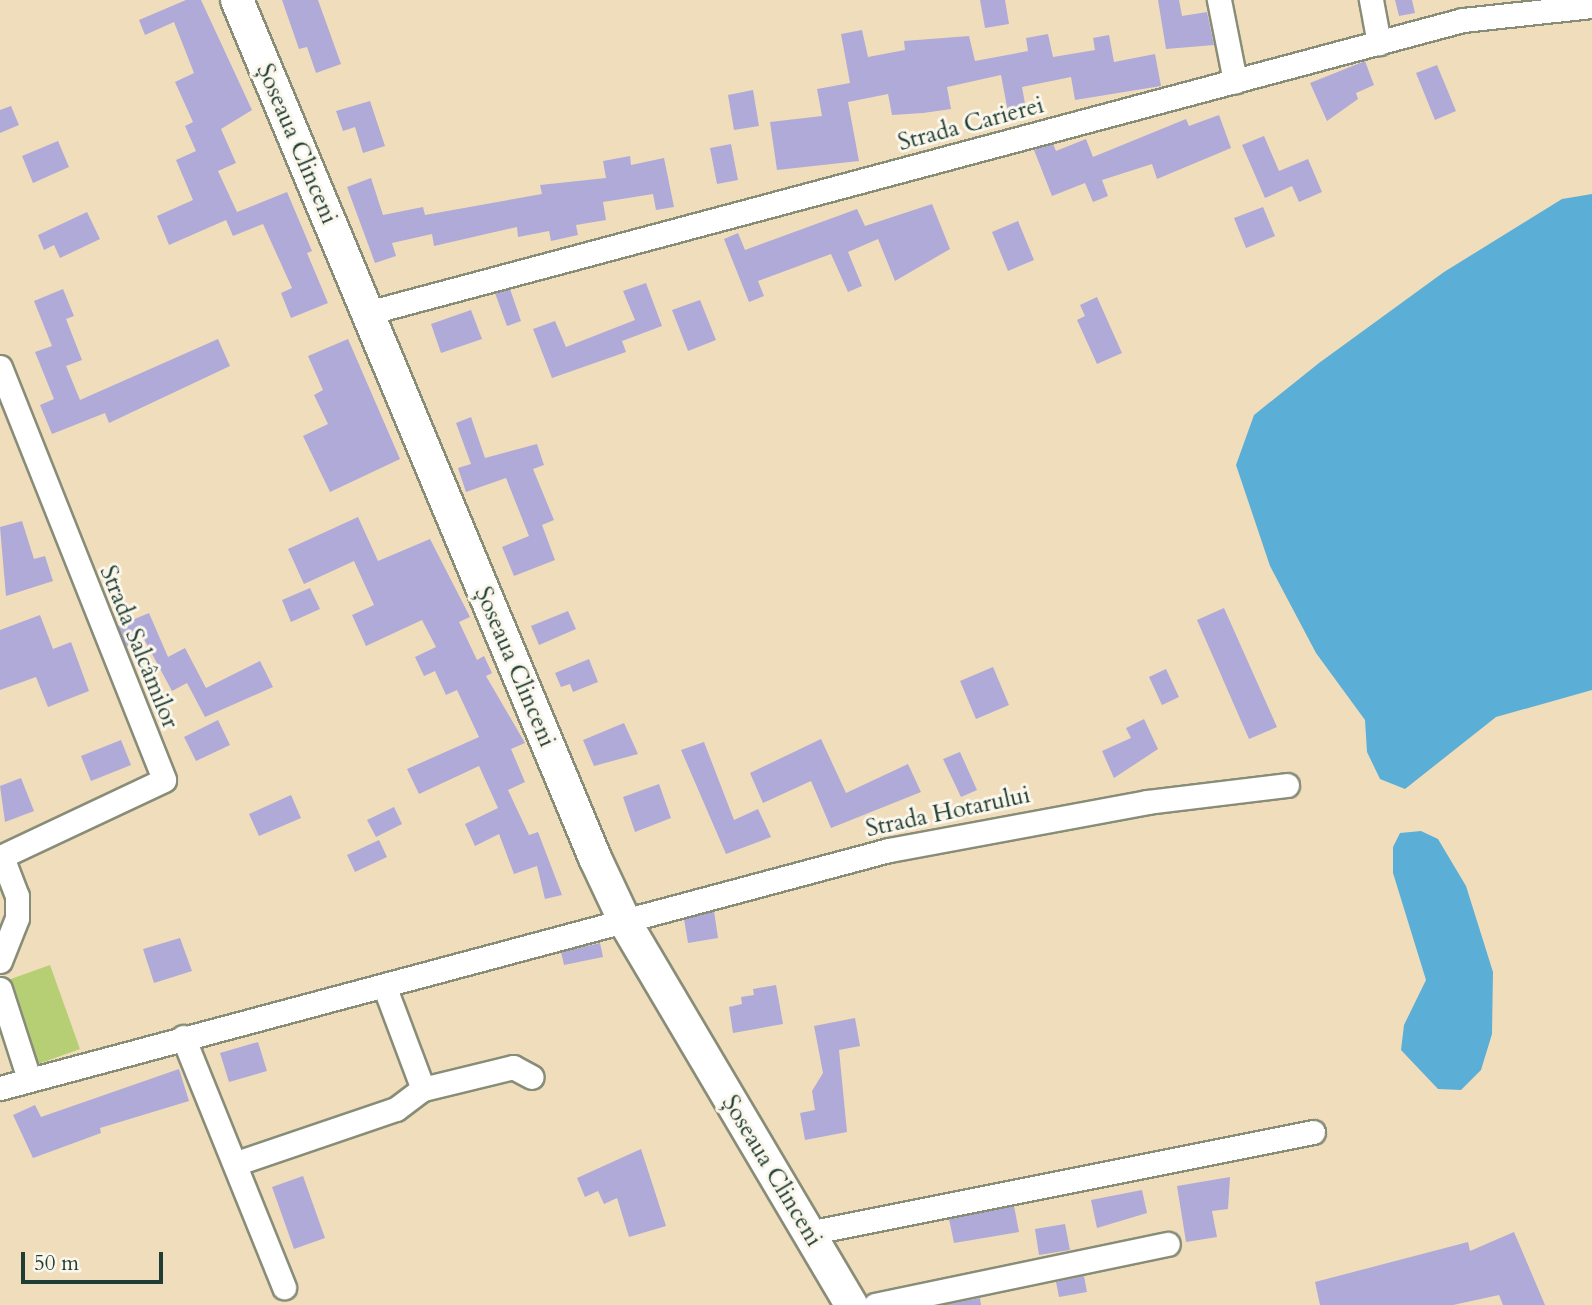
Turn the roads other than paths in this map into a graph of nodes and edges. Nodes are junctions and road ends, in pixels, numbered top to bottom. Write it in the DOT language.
graph roads {
  1 [pos="237,0"];
  2 [pos="1219,0"];
  3 [pos="1371,0"];
  4 [pos="1592,6"];
  5 [pos="1379,43"];
  6 [pos="1235,81"];
  7 [pos="367,313"];
  8 [pos="0,367"];
  9 [pos="1287,785"];
  10 [pos="1,857"];
  11 [pos="626,924"];
  12 [pos="0,961"];
  13 [pos="385,988"];
  14 [pos="0,989"];
  15 [pos="183,1037"];
  16 [pos="533,1077"];
  17 [pos="29,1079"];
  18 [pos="0,1088"];
  19 [pos="423,1089"];
  20 [pos="1313,1132"];
  21 [pos="237,1163"];
  22 [pos="808,1233"];
  23 [pos="1168,1244"];
  24 [pos="284,1287"];
  25 [pos="851,1305"];
  26 [pos="875,1305"];
  1 -- 7 [label="main road, Șoseaua Clinceni"];
  2 -- 6 [label="street"];
  3 -- 5 [label="street"];
  4 -- 5 [label="street, Strada Carierei"];
  5 -- 6 [label="street, Strada Carierei"];
  6 -- 7 [label="street, Strada Carierei"];
  7 -- 11 [label="main road, Șoseaua Clinceni"];
  8 -- 10 [label="street, Strada Salcâmilor"];
  9 -- 11 [label="street, Strada Hotarului"];
  10 -- 12 [label="street"];
  11 -- 13 [label="street, Strada Hotarului"];
  11 -- 22 [label="main road, Șoseaua Clinceni"];
  13 -- 15 [label="street, Strada Hotarului"];
  13 -- 19 [label="street"];
  14 -- 17 [label="street"];
  15 -- 17 [label="street, Strada Hotarului"];
  15 -- 21 [label="street"];
  16 -- 19 [label="street"];
  17 -- 18 [label="street, Strada Hotarului"];
  19 -- 21 [label="street"];
  20 -- 22 [label="street"];
  21 -- 24 [label="street"];
  22 -- 25 [label="main road, Șoseaua Clinceni"];
  23 -- 26 [label="street"];
}
